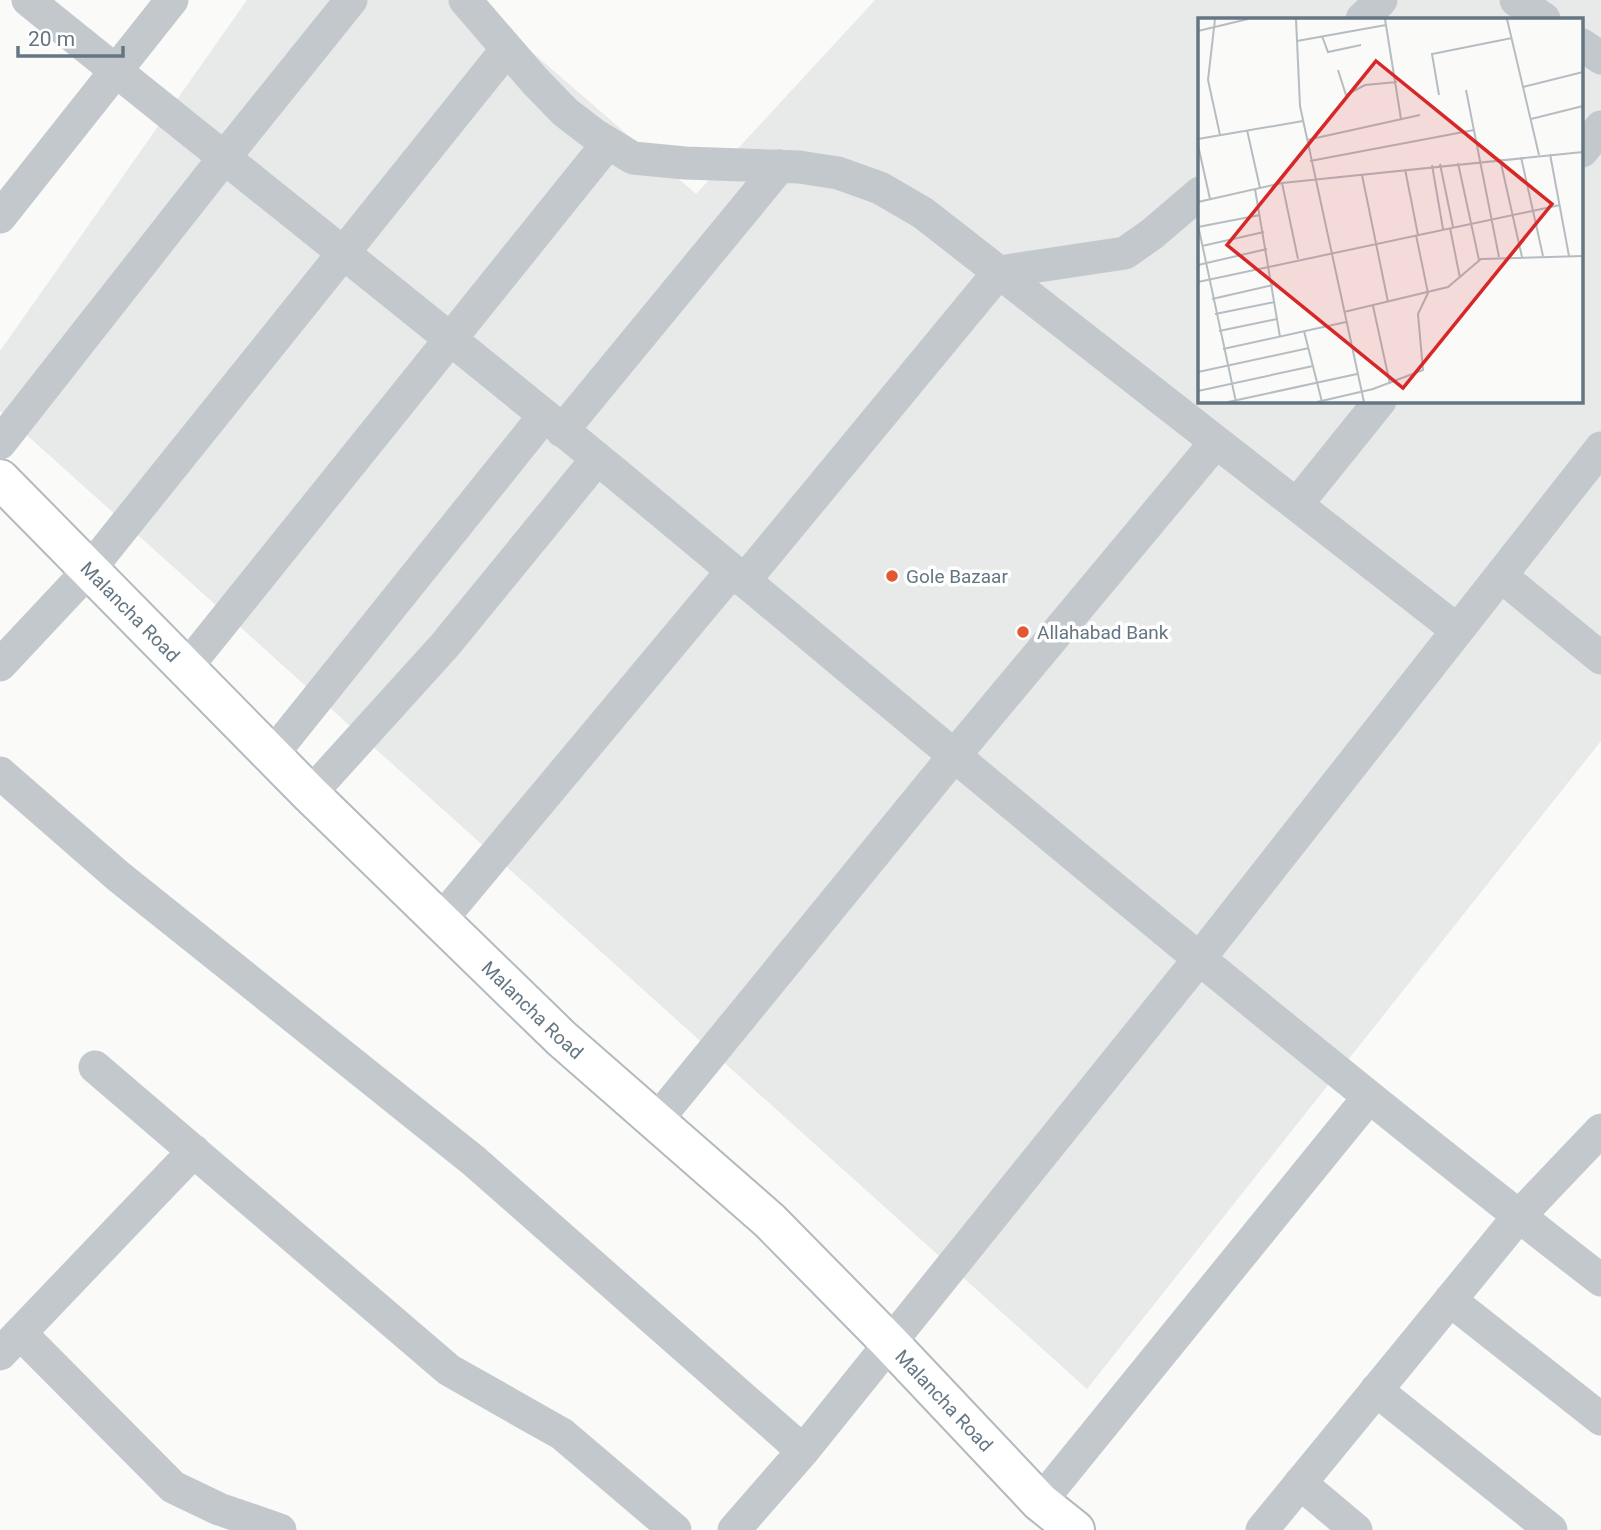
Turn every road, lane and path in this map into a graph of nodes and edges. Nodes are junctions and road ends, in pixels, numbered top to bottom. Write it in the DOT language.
graph roads {
  1 [pos="28,0"];
  2 [pos="172,0"];
  3 [pos="351,0"];
  4 [pos="465,0"];
  5 [pos="1381,0"];
  6 [pos="1516,0"];
  7 [pos="1363,18"];
  8 [pos="1543,18"];
  9 [pos="1584,46"];
  10 [pos="507,49"];
  11 [pos="1601,58"];
  12 [pos="115,71"];
  13 [pos="1601,127"];
  14 [pos="608,143"];
  15 [pos="1584,148"];
  16 [pos="224,158"];
  17 [pos="780,166"];
  18 [pos="1198,195"];
  19 [pos="0,217"];
  20 [pos="342,253"];
  21 [pos="999,272"];
  22 [pos="450,341"];
  23 [pos="1379,402"];
  24 [pos="553,423"];
  25 [pos="1216,442"];
  26 [pos="0,443"];
  27 [pos="1601,448"];
  28 [pos="597,459"];
  29 [pos="0,479"];
  30 [pos="1297,504"];
  31 [pos="89,570"];
  32 [pos="738,576"];
  33 [pos="1501,576"];
  34 [pos="1457,630"];
  35 [pos="1601,658"];
  36 [pos="0,665"];
  37 [pos="186,668"];
  38 [pos="271,756"];
  39 [pos="954,756"];
  40 [pos="0,773"];
  41 [pos="310,794"];
  42 [pos="440,920"];
  43 [pos="1199,959"];
  44 [pos="95,1066"];
  45 [pos="1369,1097"];
  46 [pos="656,1121"];
  47 [pos="1601,1130"];
  48 [pos="194,1151"];
  49 [pos="1518,1216"];
  50 [pos="1601,1280"];
  51 [pos="1450,1300"];
  52 [pos="889,1342"];
  53 [pos="10,1343"];
  54 [pos="1376,1390"];
  55 [pos="1601,1419"];
  56 [pos="803,1451"];
  57 [pos="1300,1483"];
  58 [pos="1040,1502"];
  59 [pos="280,1530"];
  60 [pos="676,1530"];
  61 [pos="734,1530"];
  62 [pos="1075,1530"];
  63 [pos="1262,1530"];
  64 [pos="1356,1530"];
  65 [pos="1550,1530"];
  1 -- 12 [label="street"];
  2 -- 12 [label="street"];
  3 -- 16 [label="street"];
  4 -- 10 [label="street"];
  5 -- 7 [label="street"];
  6 -- 8 [label="street"];
  9 -- 11 [label="street"];
  10 -- 14 [label="street"];
  10 -- 20 [label="street"];
  12 -- 16 [label="street"];
  12 -- 19 [label="street"];
  13 -- 15 [label="street"];
  14 -- 17 [label="street"];
  14 -- 22 [label="street"];
  16 -- 20 [label="street"];
  16 -- 26 [label="street"];
  17 -- 21 [label="street"];
  17 -- 24 [label="street"];
  18 -- 21 [label="street"];
  20 -- 22 [label="street"];
  20 -- 31 [label="street"];
  21 -- 25 [label="street"];
  21 -- 32 [label="street"];
  22 -- 24 [label="street"];
  22 -- 37 [label="street"];
  23 -- 30 [label="street"];
  24 -- 28 [label="street"];
  24 -- 38 [label="street"];
  25 -- 30 [label="street"];
  25 -- 39 [label="street"];
  27 -- 33 [label="street"];
  28 -- 32 [label="street"];
  28 -- 41 [label="street"];
  29 -- 31 [label="main road, Malancha Road"];
  30 -- 34 [label="street"];
  31 -- 36 [label="street"];
  31 -- 37 [label="main road, Malancha Road"];
  32 -- 39 [label="street"];
  32 -- 42 [label="street"];
  33 -- 34 [label="street"];
  33 -- 35 [label="street"];
  34 -- 43 [label="street"];
  37 -- 38 [label="main road, Malancha Road"];
  38 -- 41 [label="main road, Malancha Road"];
  39 -- 43 [label="street"];
  39 -- 46 [label="street"];
  40 -- 56 [label="street"];
  41 -- 42 [label="main road, Malancha Road"];
  42 -- 46 [label="main road, Malancha Road"];
  43 -- 45 [label="street"];
  43 -- 52 [label="street"];
  44 -- 48 [label="street"];
  45 -- 49 [label="street"];
  45 -- 58 [label="street"];
  46 -- 52 [label="main road, Malancha Road"];
  47 -- 49 [label="street"];
  48 -- 53 [label="street"];
  48 -- 60 [label="street"];
  49 -- 50 [label="street"];
  49 -- 51 [label="street"];
  51 -- 54 [label="street"];
  51 -- 55 [label="street"];
  52 -- 56 [label="street"];
  52 -- 58 [label="main road, Malancha Road"];
  53 -- 59 [label="street"];
  54 -- 57 [label="street"];
  54 -- 65 [label="street"];
  56 -- 61 [label="street"];
  57 -- 63 [label="street"];
  57 -- 64 [label="street"];
  58 -- 62 [label="main road, Malancha Road"];
}
